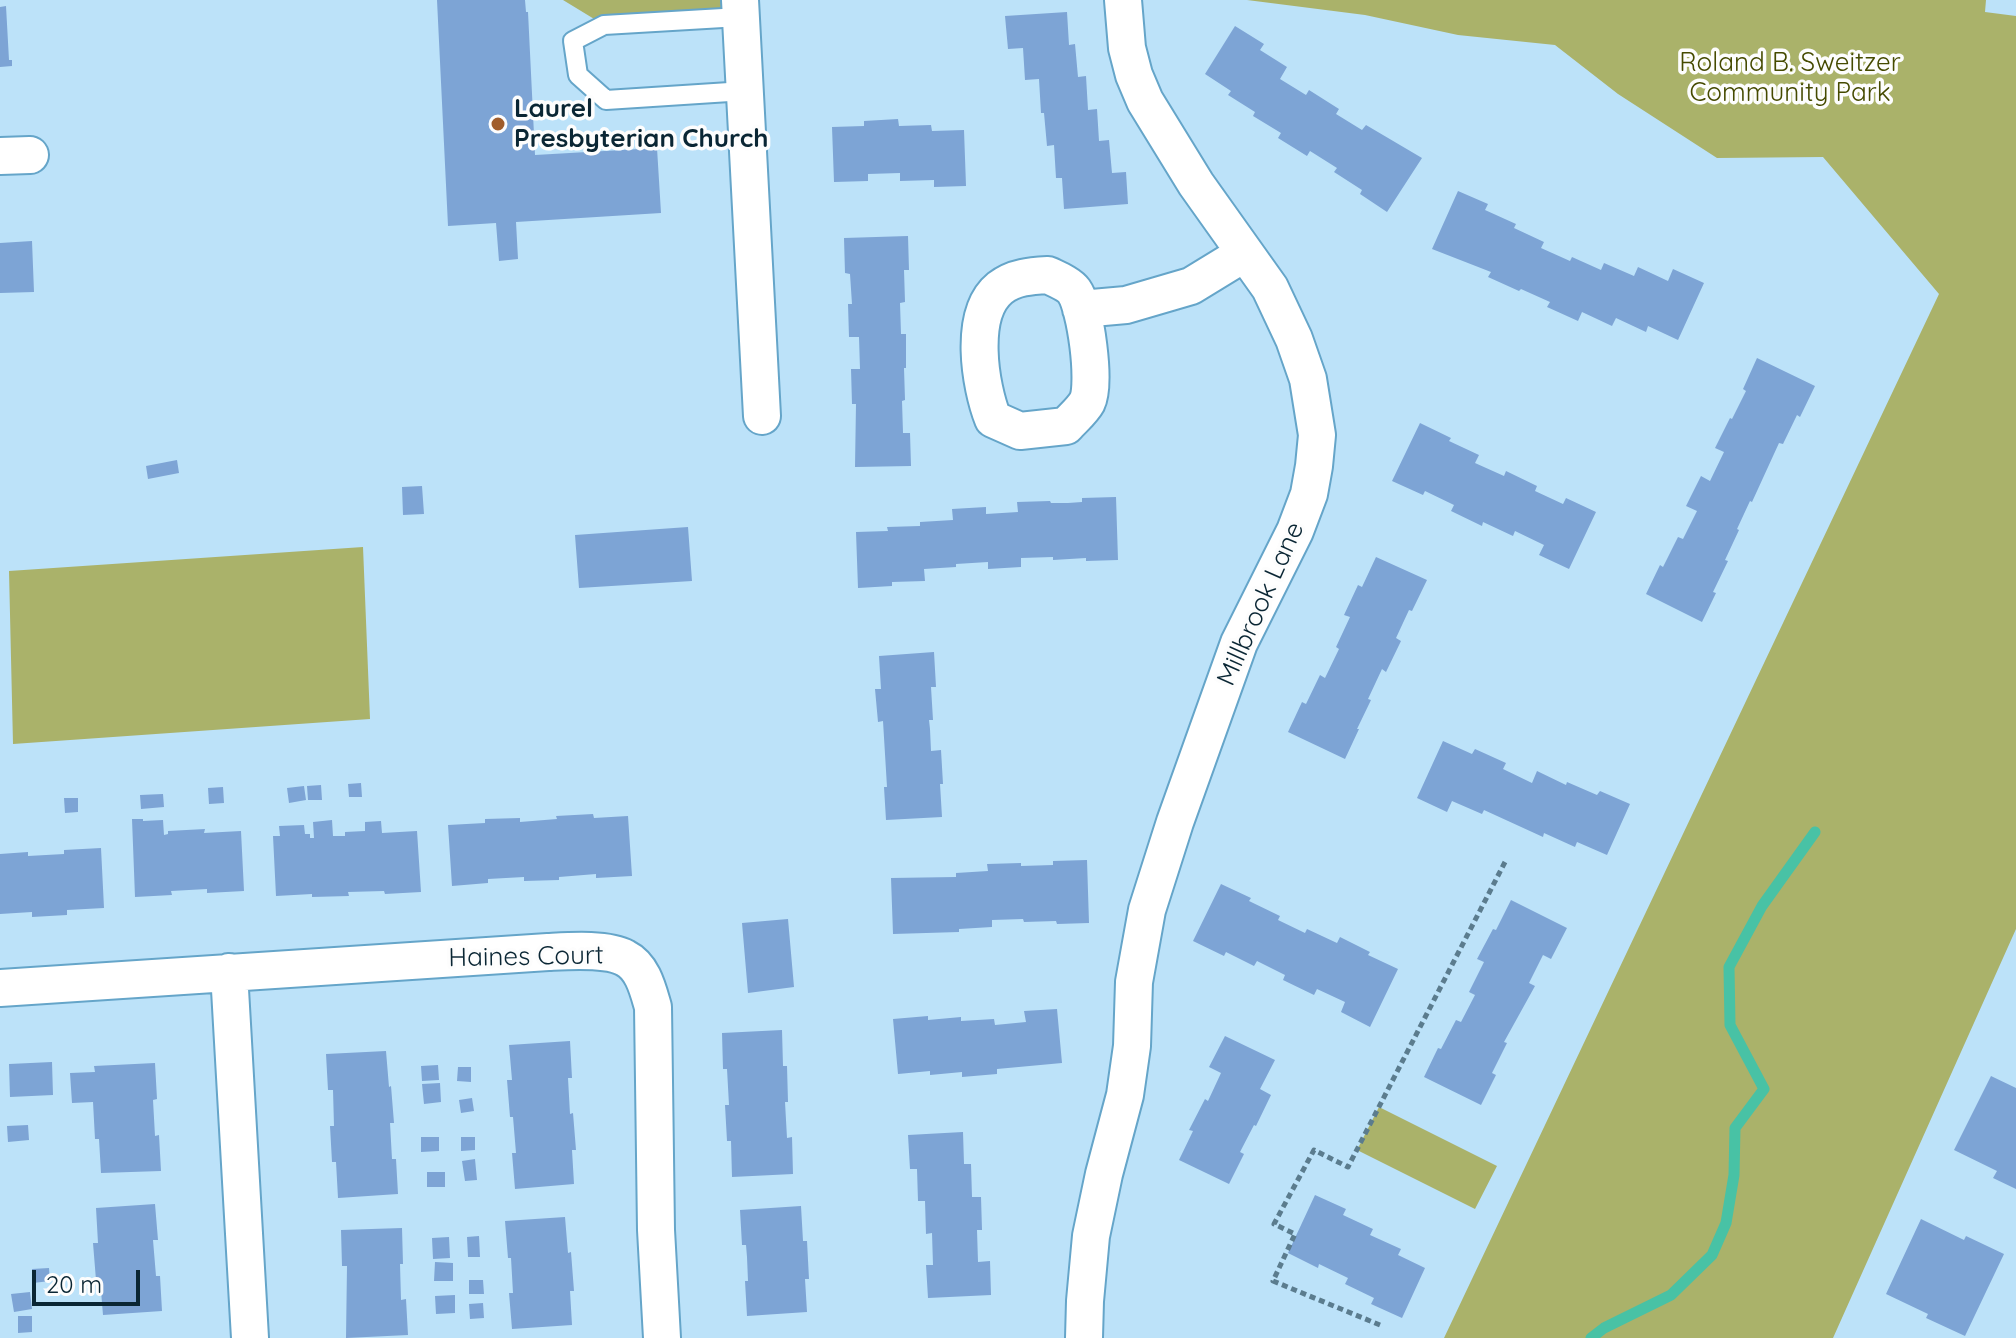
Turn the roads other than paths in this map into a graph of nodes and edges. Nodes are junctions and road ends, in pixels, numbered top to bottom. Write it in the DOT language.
graph roads {
  1 [pos="1123,0"];
  2 [pos="740,8"];
  3 [pos="745,91"];
  4 [pos="1245,253"];
  5 [pos="1081,309"];
  6 [pos="762,416"];
  7 [pos="229,972"];
  8 [pos="0,988"];
  9 [pos="250,1338"];
  10 [pos="662,1338"];
  11 [pos="1084,1338"];
  1 -- 4 [label="street, Millbrook Lane"];
  2 -- 3 [label="street"];
  2 -- 3 [label="lane"];
  3 -- 6 [label="street"];
  4 -- 5 [label="street"];
  4 -- 11 [label="street, Millbrook Lane"];
  7 -- 8 [label="street, Haines Court"];
  7 -- 9 [label="street"];
  7 -- 10 [label="street, Haines Court"];
}
